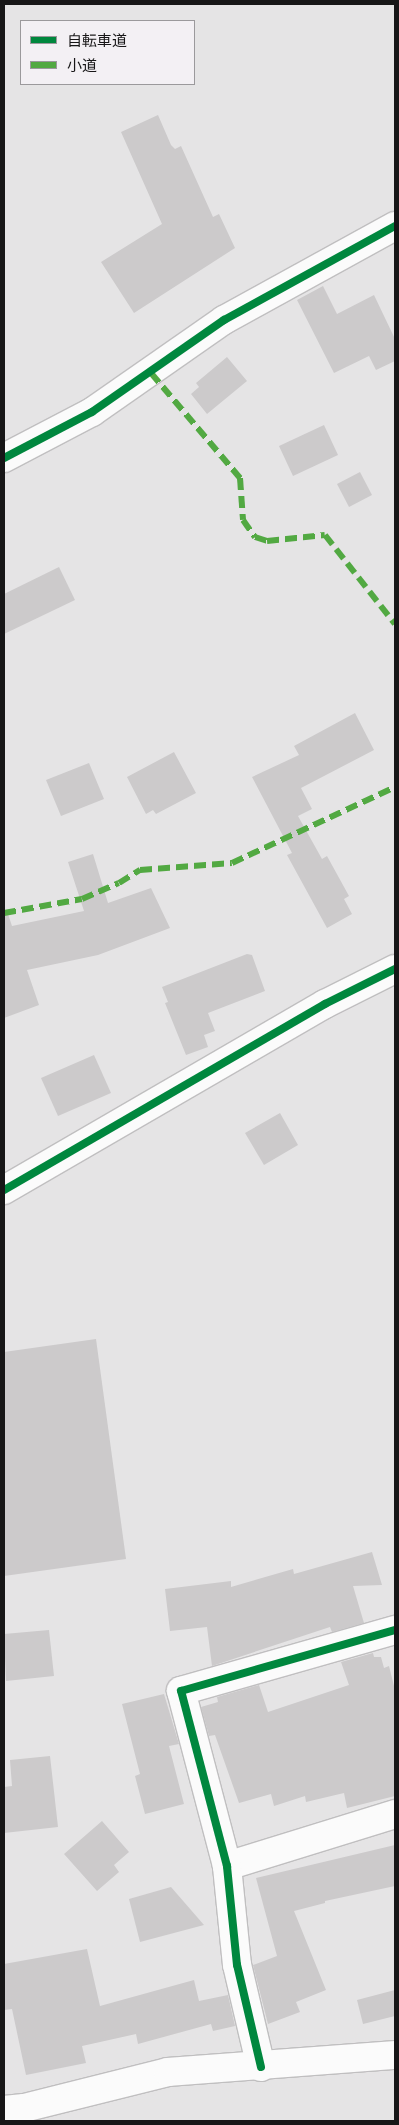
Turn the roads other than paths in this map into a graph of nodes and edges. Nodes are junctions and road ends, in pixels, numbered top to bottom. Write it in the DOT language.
graph roads {
  1 [pos="395,226"];
  2 [pos="4,458"];
  3 [pos="395,968"];
  4 [pos="4,1190"];
  5 [pos="395,1630"];
  6 [pos="395,1814"];
  7 [pos="227,1866"];
  8 [pos="395,2055"];
  9 [pos="261,2067"];
  10 [pos="4,2110"];
  1 -- 2 [label="street"];
  3 -- 4 [label="street"];
  5 -- 7 [label="street"];
  6 -- 7 [label="street"];
  7 -- 9 [label="street"];
  8 -- 9 [label="street"];
  9 -- 10 [label="street"];
}
